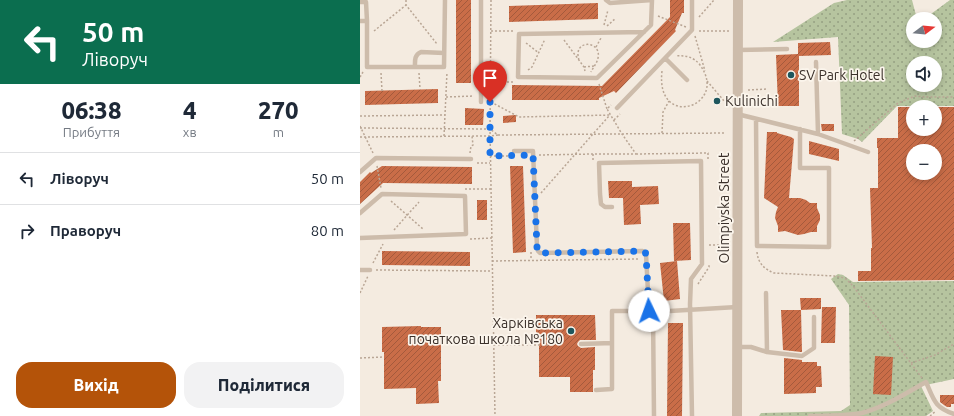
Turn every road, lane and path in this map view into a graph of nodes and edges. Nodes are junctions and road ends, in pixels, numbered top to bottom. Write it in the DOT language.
graph roads {
  1 [pos="406,0"];
  2 [pos="445,0"];
  3 [pos="481,0"];
  4 [pos="491,0"];
  5 [pos="652,0"];
  6 [pos="692,0"];
  7 [pos="714,0"];
  8 [pos="738,0"];
  9 [pos="360,2"];
  10 [pos="608,2"];
  11 [pos="406,5"];
  12 [pos="658,11"];
  13 [pos="616,18"];
  14 [pos="698,18"];
  15 [pos="360,21"];
  16 [pos="367,21"];
  17 [pos="687,28"];
  18 [pos="698,31"];
  19 [pos="726,31"];
  20 [pos="644,32"];
  21 [pos="597,36"];
  22 [pos="695,36"];
  23 [pos="367,37"];
  24 [pos="562,37"];
  25 [pos="546,38"];
  26 [pos="596,47"];
  27 [pos="787,49"];
  28 [pos="525,50"];
  29 [pos="738,50"];
  30 [pos="539,52"];
  31 [pos="444,53"];
  32 [pos="666,58"];
  33 [pos="579,60"];
  34 [pos="816,62"];
  35 [pos="594,66"];
  36 [pos="381,67"];
  37 [pos="417,67"];
  38 [pos="444,67"];
  39 [pos="584,67"];
  40 [pos="532,72"];
  41 [pos="585,73"];
  42 [pos="597,78"];
  43 [pos="687,80"];
  44 [pos="768,89"];
  45 [pos="420,90"];
  46 [pos="748,90"];
  47 [pos="382,91"];
  48 [pos="473,96"];
  49 [pos="446,97"];
  50 [pos="954,97"];
  51 [pos="669,101"];
  52 [pos="481,102"];
  53 [pos="490,102"];
  54 [pos="725,102"];
  55 [pos="617,108"];
  56 [pos="607,109"];
  57 [pos="737,114"];
  58 [pos="611,115"];
  59 [pos="360,116"];
  60 [pos="445,116"];
  61 [pos="756,119"];
  62 [pos="360,128"];
  63 [pos="445,129"];
  64 [pos="490,129"];
  65 [pos="800,129"];
  66 [pos="662,133"];
  67 [pos="725,133"];
  68 [pos="593,134"];
  69 [pos="818,134"];
  70 [pos="498,135"];
  71 [pos="360,136"];
  72 [pos="444,136"];
  73 [pos="490,136"];
  74 [pos="849,145"];
  75 [pos="868,152"];
  76 [pos="513,154"];
  77 [pos="593,154"];
  78 [pos="533,155"];
  79 [pos="575,155"];
  80 [pos="490,156"];
  81 [pos="471,159"];
  82 [pos="360,172"];
  83 [pos="382,194"];
  84 [pos="426,195"];
  85 [pos="535,201"];
  86 [pos="612,207"];
  87 [pos="360,213"];
  88 [pos="407,215"];
  89 [pos="398,232"];
  90 [pos="419,232"];
  91 [pos="360,238"];
  92 [pos="709,245"];
  93 [pos="724,245"];
  94 [pos="531,246"];
  95 [pos="757,246"];
  96 [pos="646,259"];
  97 [pos="492,261"];
  98 [pos="531,261"];
  99 [pos="360,270"];
  100 [pos="370,270"];
  101 [pos="492,271"];
  102 [pos="766,293"];
  103 [pos="738,307"];
  104 [pos="689,310"];
  105 [pos="651,312"];
  106 [pos="814,317"];
  107 [pos="612,343"];
  108 [pos="581,344"];
  109 [pos="954,344"];
  110 [pos="494,345"];
  111 [pos="553,345"];
  112 [pos="737,347"];
  113 [pos="767,352"];
  114 [pos="384,357"];
  115 [pos="360,358"];
  116 [pos="911,363"];
  117 [pos="926,382"];
  118 [pos="596,390"];
  119 [pos="954,414"];
  120 [pos="495,416"];
  121 [pos="654,416"];
  122 [pos="692,416"];
  123 [pos="737,416"];
  124 [pos="810,416"];
  1 -- 11 [label="path"];
  2 -- 31 [label="lane"];
  3 -- 52 [label="lane"];
  4 -- 53 [label="path"];
  5 -- 10 [label="lane"];
  5 -- 20 [label="lane"];
  6 -- 32 [label="lane"];
  7 -- 14 [label="path"];
  8 -- 29 [label="street, Olimpiyska Street"];
  9 -- 16 [label="lane"];
  10 -- 13 [label="path"];
  11 -- 23 [label="path"];
  11 -- 31 [label="path"];
  12 -- 17 [label="path"];
  15 -- 16 [label="lane"];
  16 -- 23 [label="lane"];
  18 -- 19 [label="path"];
  20 -- 42 [label="lane"];
  20 -- 42 [label="lane"];
  21 -- 26 [label="path"];
  22 -- 54 [label="path"];
  23 -- 36 [label="lane"];
  24 -- 33 [label="path"];
  25 -- 30 [label="path"];
  26 -- 33 [label="path"];
  26 -- 35 [label="path"];
  27 -- 29 [label="lane"];
  28 -- 30 [label="path"];
  29 -- 57 [label="street, Olimpiyska Street"];
  30 -- 40 [label="path"];
  31 -- 37 [label="lane"];
  31 -- 38 [label="lane"];
  32 -- 43 [label="lane"];
  32 -- 55 [label="lane"];
  33 -- 39 [label="path"];
  34 -- 69 [label="lane"];
  35 -- 39 [label="path"];
  35 -- 42 [label="path"];
  36 -- 37 [label="lane"];
  36 -- 47 [label="path"];
  37 -- 38 [label="lane"];
  37 -- 45 [label="path"];
  38 -- 49 [label="path"];
  39 -- 41 [label="path"];
  42 -- 56 [label="path"];
  44 -- 46 [label="path"];
  48 -- 49 [label="path"];
  49 -- 60 [label="path"];
  50 -- 74 [label="path"];
  51 -- 66 [label="path"];
  53 -- 58 [label="path"];
  53 -- 64 [label="path"];
  55 -- 58 [label="path"];
  57 -- 61 [label="lane"];
  57 -- 103 [label="street, Olimpiyska Street"];
  58 -- 68 [label="path"];
  59 -- 60 [label="path"];
  60 -- 63 [label="path"];
  61 -- 65 [label="lane"];
  61 -- 95 [label="lane"];
  62 -- 63 [label="path"];
  63 -- 64 [label="path"];
  63 -- 72 [label="path"];
  64 -- 70 [label="path"];
  64 -- 73 [label="path"];
  65 -- 69 [label="lane"];
  65 -- 95 [label="lane"];
  66 -- 67 [label="path"];
  66 -- 68 [label="path"];
  68 -- 70 [label="path"];
  68 -- 79 [label="path"];
  69 -- 74 [label="lane"];
  70 -- 73 [label="path"];
  71 -- 72 [label="path"];
  72 -- 73 [label="path"];
  73 -- 80 [label="path"];
  74 -- 75 [label="lane"];
  76 -- 78 [label="lane"];
  76 -- 80 [label="path"];
  77 -- 79 [label="path"];
  78 -- 79 [label="path"];
  78 -- 85 [label="lane"];
  79 -- 85 [label="path"];
  80 -- 97 [label="path"];
  81 -- 82 [label="lane"];
  83 -- 84 [label="lane"];
  83 -- 87 [label="lane"];
  83 -- 88 [label="path"];
  84 -- 88 [label="path"];
  84 -- 91 [label="lane"];
  85 -- 96 [label="lane"];
  86 -- 104 [label="lane"];
  88 -- 89 [label="path"];
  88 -- 90 [label="path"];
  92 -- 93 [label="path"];
  94 -- 98 [label="path"];
  95 -- 116 [label="path"];
  96 -- 98 [label="path"];
  96 -- 105 [label="lane"];
  97 -- 98 [label="path"];
  97 -- 101 [label="path"];
  99 -- 100 [label="lane"];
  100 -- 101 [label="path"];
  101 -- 110 [label="path"];
  102 -- 113 [label="lane"];
  103 -- 104 [label="lane"];
  103 -- 112 [label="street, Olimpiyska Street"];
  104 -- 105 [label="lane"];
  104 -- 122 [label="lane"];
  105 -- 107 [label="lane"];
  105 -- 121 [label="lane"];
  106 -- 113 [label="lane"];
  107 -- 108 [label="lane"];
  107 -- 118 [label="lane"];
  109 -- 116 [label="path"];
  110 -- 111 [label="path"];
  110 -- 120 [label="path"];
  112 -- 113 [label="lane"];
  112 -- 123 [label="street, Olimpiyska Street"];
  114 -- 115 [label="path"];
  116 -- 117 [label="path"];
  117 -- 119 [label="lane"];
  117 -- 124 [label="lane"];
}
